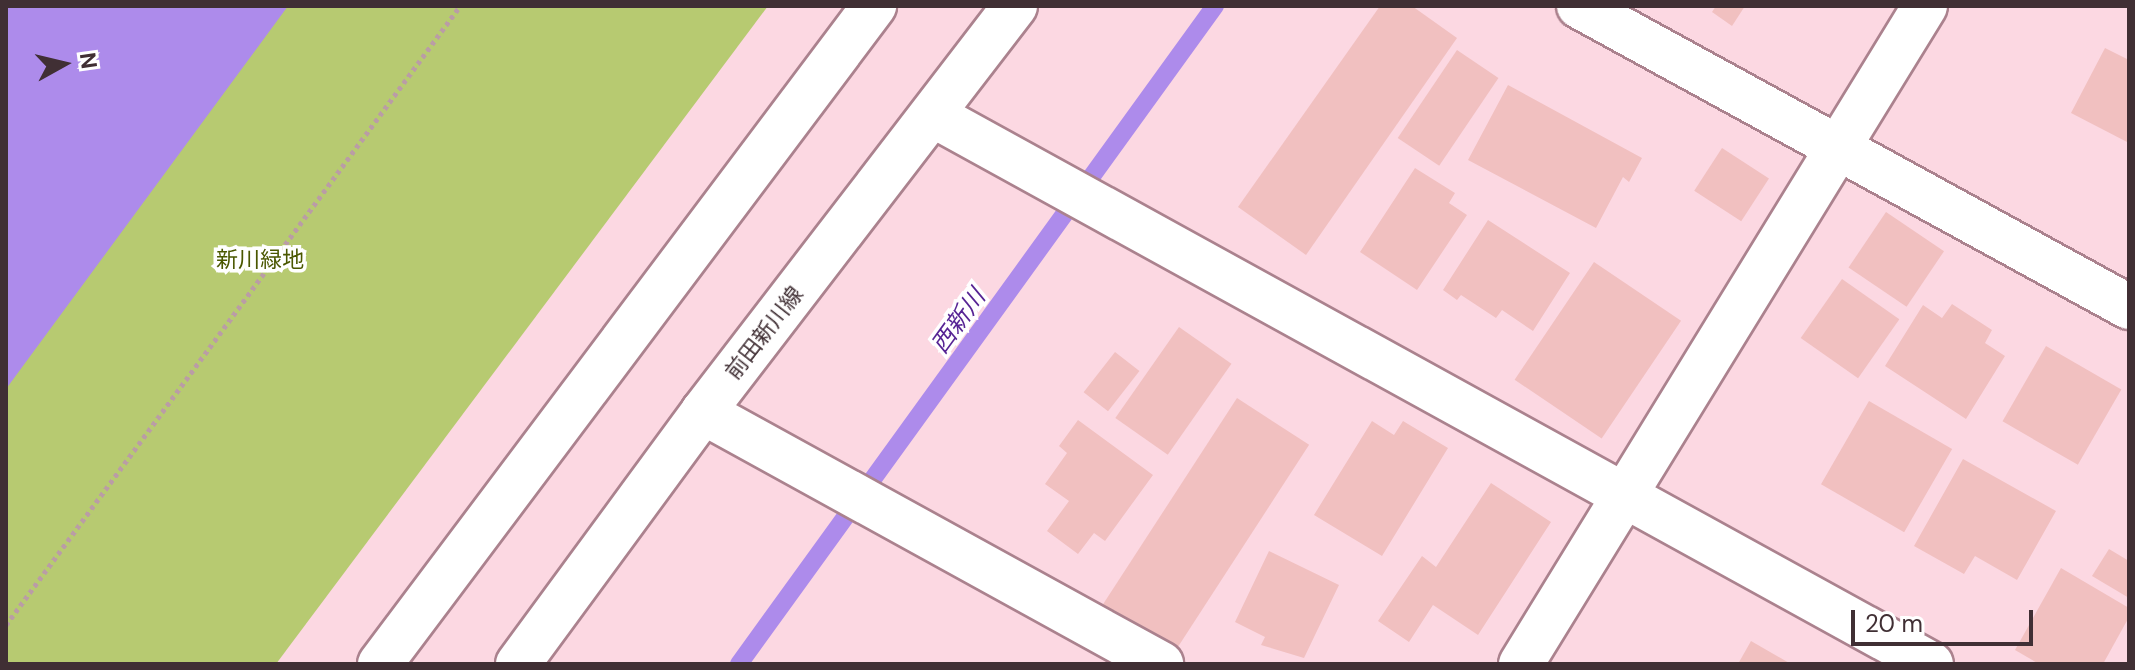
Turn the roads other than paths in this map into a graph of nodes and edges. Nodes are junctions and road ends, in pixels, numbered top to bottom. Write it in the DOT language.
graph roads {
  1 [pos="874,6"];
  2 [pos="1015,6"];
  3 [pos="1579,6"];
  4 [pos="1925,6"];
  5 [pos="933,115"];
  6 [pos="1838,146"];
  7 [pos="2129,307"];
  8 [pos="703,412"];
  9 [pos="1628,494"];
  10 [pos="380,664"];
  11 [pos="518,664"];
  12 [pos="1161,664"];
  13 [pos="1521,664"];
  14 [pos="1931,664"];
  1 -- 10 [label="street"];
  2 -- 5 [label="street, 前田新川線"];
  3 -- 6 [label="street"];
  4 -- 6 [label="street"];
  5 -- 8 [label="street, 前田新川線"];
  5 -- 9 [label="street"];
  6 -- 7 [label="street"];
  6 -- 9 [label="street"];
  8 -- 11 [label="street, 前田新川線"];
  8 -- 12 [label="street"];
  9 -- 13 [label="street"];
  9 -- 14 [label="street"];
}
